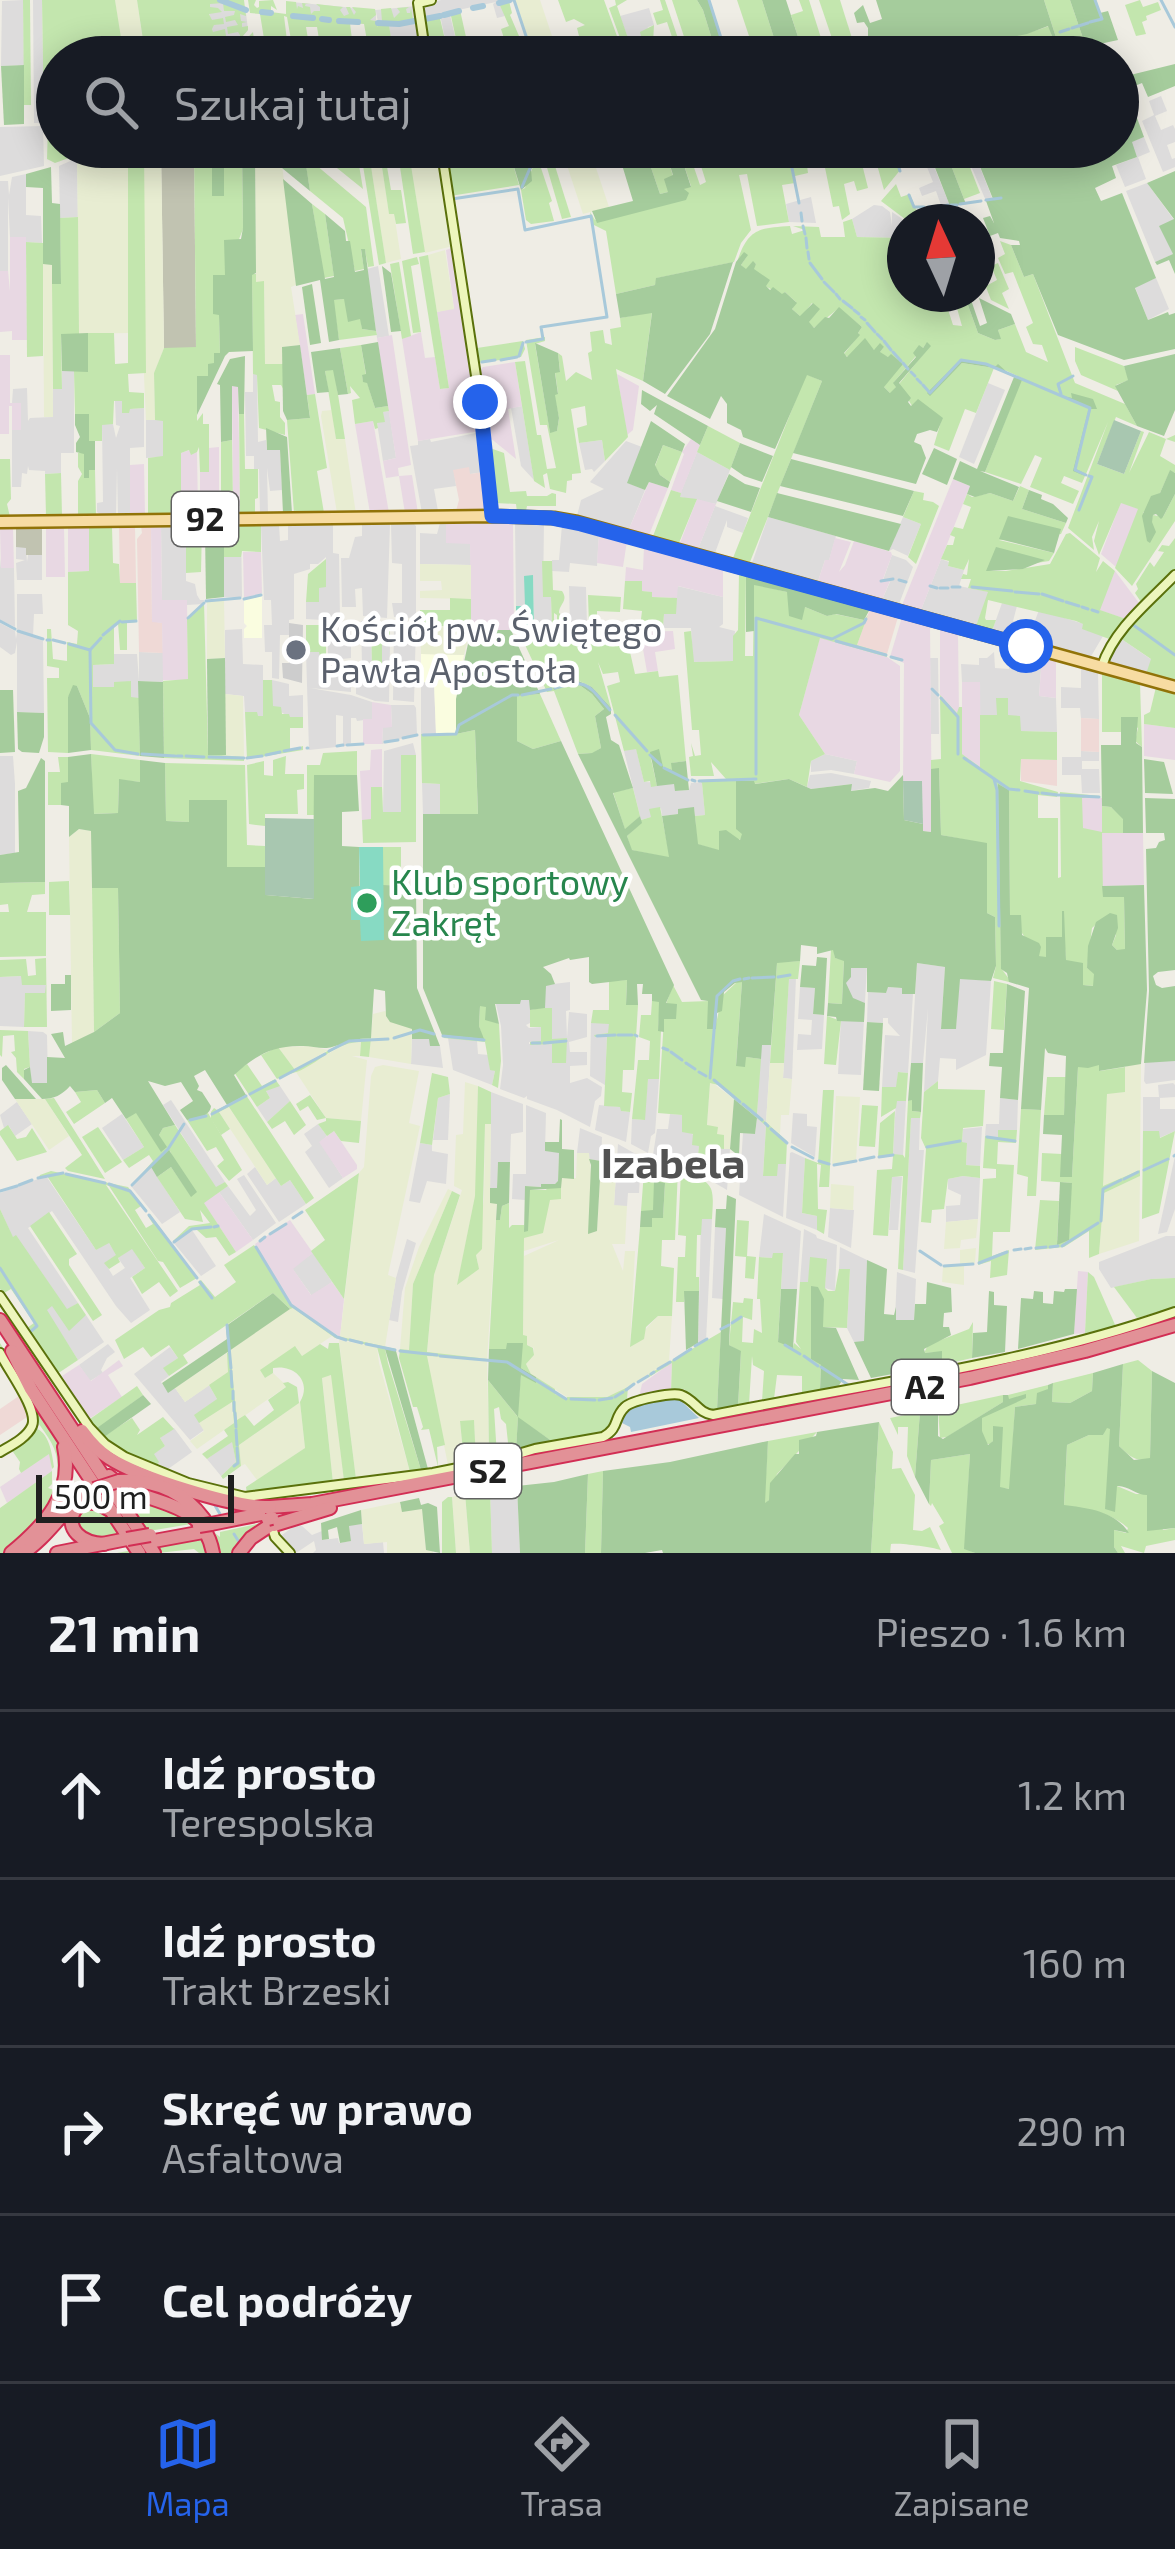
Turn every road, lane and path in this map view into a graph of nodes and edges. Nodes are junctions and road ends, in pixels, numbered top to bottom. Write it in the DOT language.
graph roads {
  1 [pos="431,1"];
  2 [pos="422,36"];
  3 [pos="444,168"];
  4 [pos="492,516"];
  5 [pos="0,522"];
  6 [pos="1175,575"];
  7 [pos="1102,666"];
  8 [pos="1175,687"];
  9 [pos="0,1296"];
  10 [pos="1175,1312"];
  11 [pos="0,1321"];
  12 [pos="1175,1329"];
  13 [pos="0,1333"];
  14 [pos="6,1352"];
  15 [pos="50,1397"];
  16 [pos="57,1429"];
  17 [pos="0,1452"];
  18 [pos="599,1453"];
  19 [pos="92,1461"];
  20 [pos="113,1514"];
  21 [pos="269,1514"];
  22 [pos="143,1546"];
  23 [pos="105,1550"];
  24 [pos="11,1553"];
  25 [pos="23,1553"];
  26 [pos="57,1553"];
  27 [pos="216,1553"];
  28 [pos="239,1553"];
  29 [pos="290,1553"];
  1 -- 2 [label="street"];
  3 -- 4 [label="street"];
  4 -- 5 [label="main road, 92"];
  4 -- 7 [label="main road, 92"];
  6 -- 7 [label="street"];
  7 -- 8 [label="main road, 92"];
  9 -- 21 [label="street"];
  10 -- 21 [label="street"];
  11 -- 15 [label="highway"];
  12 -- 18 [label="highway, A2"];
  13 -- 14 [label="highway"];
  14 -- 16 [label="highway"];
  14 -- 17 [label="street"];
  14 -- 22 [label="highway"];
  15 -- 19 [label="highway"];
  15 -- 21 [label="highway"];
  16 -- 20 [label="highway"];
  16 -- 24 [label="highway"];
  18 -- 21 [label="highway, S2"];
  18 -- 21 [label="highway, S2"];
  19 -- 22 [label="highway"];
  19 -- 27 [label="highway"];
  20 -- 22 [label="highway"];
  20 -- 23 [label="highway"];
  21 -- 22 [label="highway, S2"];
  21 -- 28 [label="highway"];
  21 -- 29 [label="street"];
  22 -- 23 [label="highway, S2"];
  23 -- 26 [label="highway, S2"];
  25 -- 27 [label="highway, bridge"];
}
